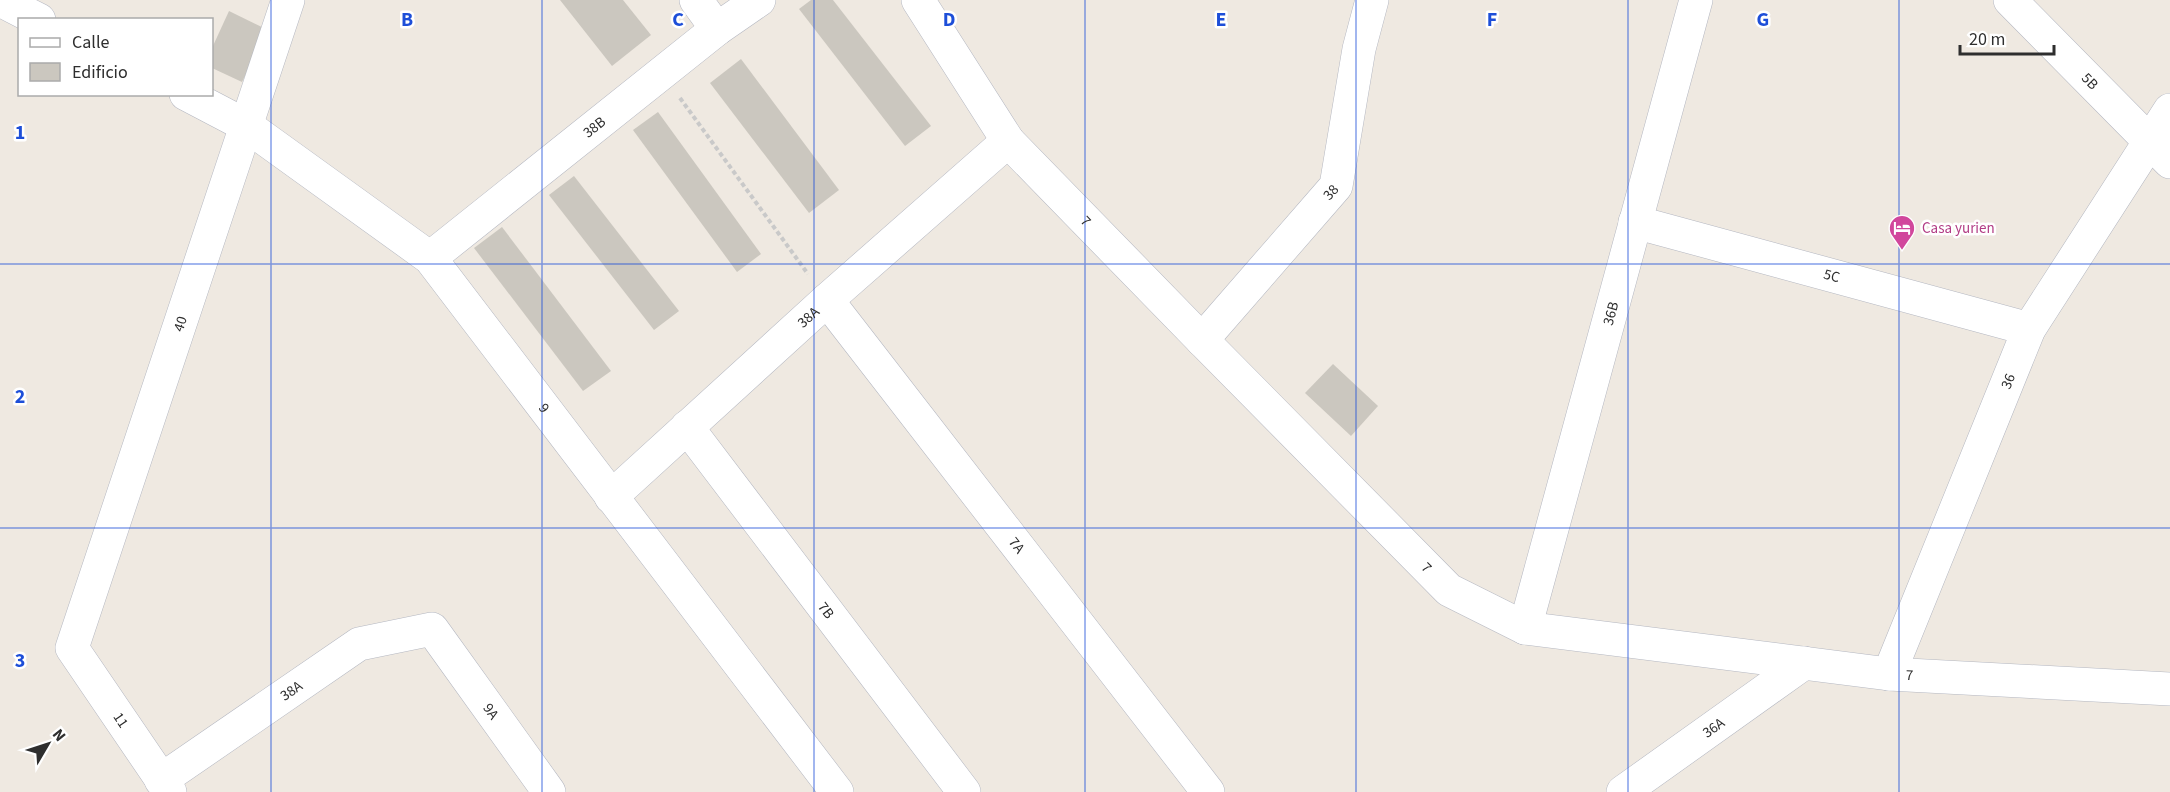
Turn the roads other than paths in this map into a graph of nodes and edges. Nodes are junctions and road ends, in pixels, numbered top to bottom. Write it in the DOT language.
graph roads {
  1 [pos="0,0"];
  2 [pos="288,0"];
  3 [pos="696,0"];
  4 [pos="759,0"];
  5 [pos="918,0"];
  6 [pos="1372,0"];
  7 [pos="1696,0"];
  8 [pos="2010,0"];
  9 [pos="35,18"];
  10 [pos="717,29"];
  11 [pos="190,96"];
  12 [pos="2170,110"];
  13 [pos="247,126"];
  14 [pos="1008,141"];
  15 [pos="2160,152"];
  16 [pos="1635,222"];
  17 [pos="430,258"];
  18 [pos="827,300"];
  19 [pos="2029,329"];
  20 [pos="1202,340"];
  21 [pos="687,427"];
  22 [pos="611,497"];
  23 [pos="1525,628"];
  24 [pos="432,629"];
  25 [pos="72,648"];
  26 [pos="1804,663"];
  27 [pos="1889,674"];
  28 [pos="2170,689"];
  29 [pos="166,786"];
  30 [pos="1200,789"];
  31 [pos="549,792"];
  32 [pos="837,792"];
  33 [pos="964,792"];
  34 [pos="1623,792"];
  1 -- 9 [label="street"];
  2 -- 13 [label="street, 40"];
  3 -- 10 [label="street"];
  4 -- 10 [label="street, 38B"];
  5 -- 14 [label="street, 7"];
  6 -- 20 [label="street, 38"];
  7 -- 16 [label="street, 36B"];
  8 -- 15 [label="street, 5B"];
  10 -- 17 [label="street, 38B"];
  11 -- 13 [label="street, 9"];
  12 -- 15 [label="street, 36"];
  13 -- 17 [label="street, 9"];
  13 -- 25 [label="street, 40"];
  14 -- 18 [label="street, 38A"];
  14 -- 20 [label="street, 7"];
  15 -- 19 [label="street, 36"];
  16 -- 19 [label="street, 5C"];
  16 -- 23 [label="street, 36B"];
  17 -- 22 [label="street, 9"];
  18 -- 21 [label="street, 38A"];
  18 -- 30 [label="street, 7A"];
  19 -- 27 [label="street, 36"];
  20 -- 23 [label="street, 7"];
  21 -- 22 [label="street, 38A"];
  21 -- 33 [label="street, 7B"];
  22 -- 32 [label="street, 9"];
  23 -- 26 [label="street, 7"];
  24 -- 29 [label="street, 38A"];
  24 -- 31 [label="street, 9A"];
  25 -- 29 [label="street, 11"];
  26 -- 27 [label="street, 7"];
  26 -- 34 [label="street, 36A"];
  27 -- 28 [label="street, 7"];
}
